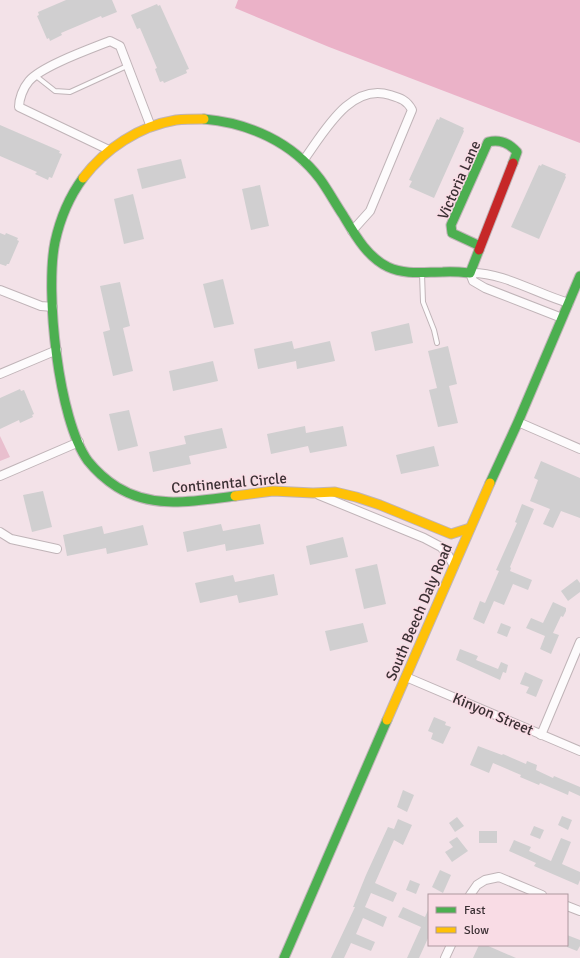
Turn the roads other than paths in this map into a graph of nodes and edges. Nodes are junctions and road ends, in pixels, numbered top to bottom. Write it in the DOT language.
graph roads {
  1 [pos="128,66"];
  2 [pos="36,76"];
  3 [pos="151,127"];
  4 [pos="109,150"];
  5 [pos="303,161"];
  6 [pos="352,231"];
  7 [pos="480,246"];
  8 [pos="422,273"];
  9 [pos="470,273"];
  10 [pos="580,276"];
  11 [pos="0,290"];
  12 [pos="569,303"];
  13 [pos="53,307"];
  14 [pos="562,318"];
  15 [pos="437,343"];
  16 [pos="57,350"];
  17 [pos="0,374"];
  18 [pos="518,422"];
  19 [pos="79,442"];
  20 [pos="580,449"];
  21 [pos="0,476"];
  22 [pos="313,493"];
  23 [pos="470,528"];
  24 [pos="0,532"];
  25 [pos="57,549"];
  26 [pos="454,566"];
  27 [pos="580,642"];
  28 [pos="406,677"];
  29 [pos="541,735"];
  30 [pos="580,751"];
  31 [pos="471,894"];
  32 [pos="540,894"];
  33 [pos="568,906"];
  34 [pos="580,911"];
  35 [pos="451,946"];
  36 [pos="284,958"];
  37 [pos="445,958"];
  1 -- 2 [label="lane"];
  1 -- 2 [label="street"];
  1 -- 3 [label="street"];
  2 -- 4 [label="street"];
  3 -- 4 [label="street, Continental Circle"];
  3 -- 5 [label="street, Continental Circle"];
  4 -- 13 [label="street, Continental Circle"];
  5 -- 6 [label="street, Continental Circle"];
  5 -- 6 [label="street"];
  6 -- 8 [label="street, Continental Circle"];
  7 -- 7 [label="street, Victoria Lane"];
  7 -- 9 [label="street, Victoria Lane"];
  8 -- 9 [label="street, Continental Circle"];
  8 -- 15 [label="lane"];
  9 -- 12 [label="street, Continental Circle"];
  9 -- 14 [label="street"];
  10 -- 12 [label="street, South Beech Daly Road"];
  11 -- 13 [label="street"];
  12 -- 14 [label="street, South Beech Daly Road"];
  13 -- 16 [label="street, Continental Circle"];
  14 -- 18 [label="street, South Beech Daly Road"];
  16 -- 17 [label="street"];
  16 -- 19 [label="street, Continental Circle"];
  18 -- 20 [label="street"];
  18 -- 23 [label="street, South Beech Daly Road"];
  19 -- 21 [label="street"];
  19 -- 22 [label="street, Continental Circle"];
  22 -- 23 [label="street, Continental Circle"];
  22 -- 26 [label="street, Continental Circle"];
  23 -- 26 [label="street, South Beech Daly Road"];
  24 -- 25 [label="street"];
  26 -- 28 [label="street, South Beech Daly Road"];
  27 -- 29 [label="street"];
  28 -- 29 [label="street, Kinyon Street"];
  28 -- 36 [label="street, South Beech Daly Road"];
  29 -- 30 [label="street, Kinyon Street"];
  31 -- 32 [label="street"];
  33 -- 34 [label="street"];
  35 -- 37 [label="street"];
}
